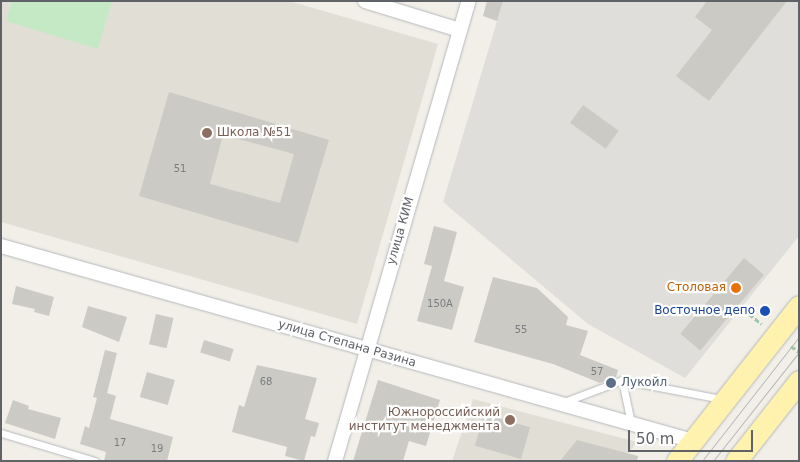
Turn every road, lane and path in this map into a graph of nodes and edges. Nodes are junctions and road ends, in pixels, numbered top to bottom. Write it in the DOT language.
graph roads {
  1 [pos="365,1"];
  2 [pos="469,1"];
  3 [pos="460,30"];
  4 [pos="1,246"];
  5 [pos="799,306"];
  6 [pos="367,350"];
  7 [pos="622,380"];
  8 [pos="799,381"];
  9 [pos="724,400"];
  10 [pos="561,403"];
  11 [pos="631,422"];
  12 [pos="1,433"];
  13 [pos="693,441"];
  14 [pos="95,461"];
  15 [pos="334,461"];
  16 [pos="677,461"];
  17 [pos="736,461"];
  1 -- 3 [label="street"];
  2 -- 3 [label="street, улица КИМ"];
  3 -- 6 [label="street, улица КИМ"];
  4 -- 6 [label="street, улица Степана Разина"];
  5 -- 9 [label="main road"];
  6 -- 10 [label="street, улица Степана Разина"];
  6 -- 15 [label="street, улица КИМ"];
  7 -- 9 [label="lane"];
  7 -- 10 [label="lane"];
  7 -- 11 [label="lane"];
  8 -- 17 [label="main road"];
  9 -- 13 [label="main road"];
  10 -- 11 [label="street, улица Степана Разина"];
  11 -- 13 [label="street, улица Степана Разина"];
  12 -- 14 [label="lane"];
  13 -- 16 [label="main road"];
}
